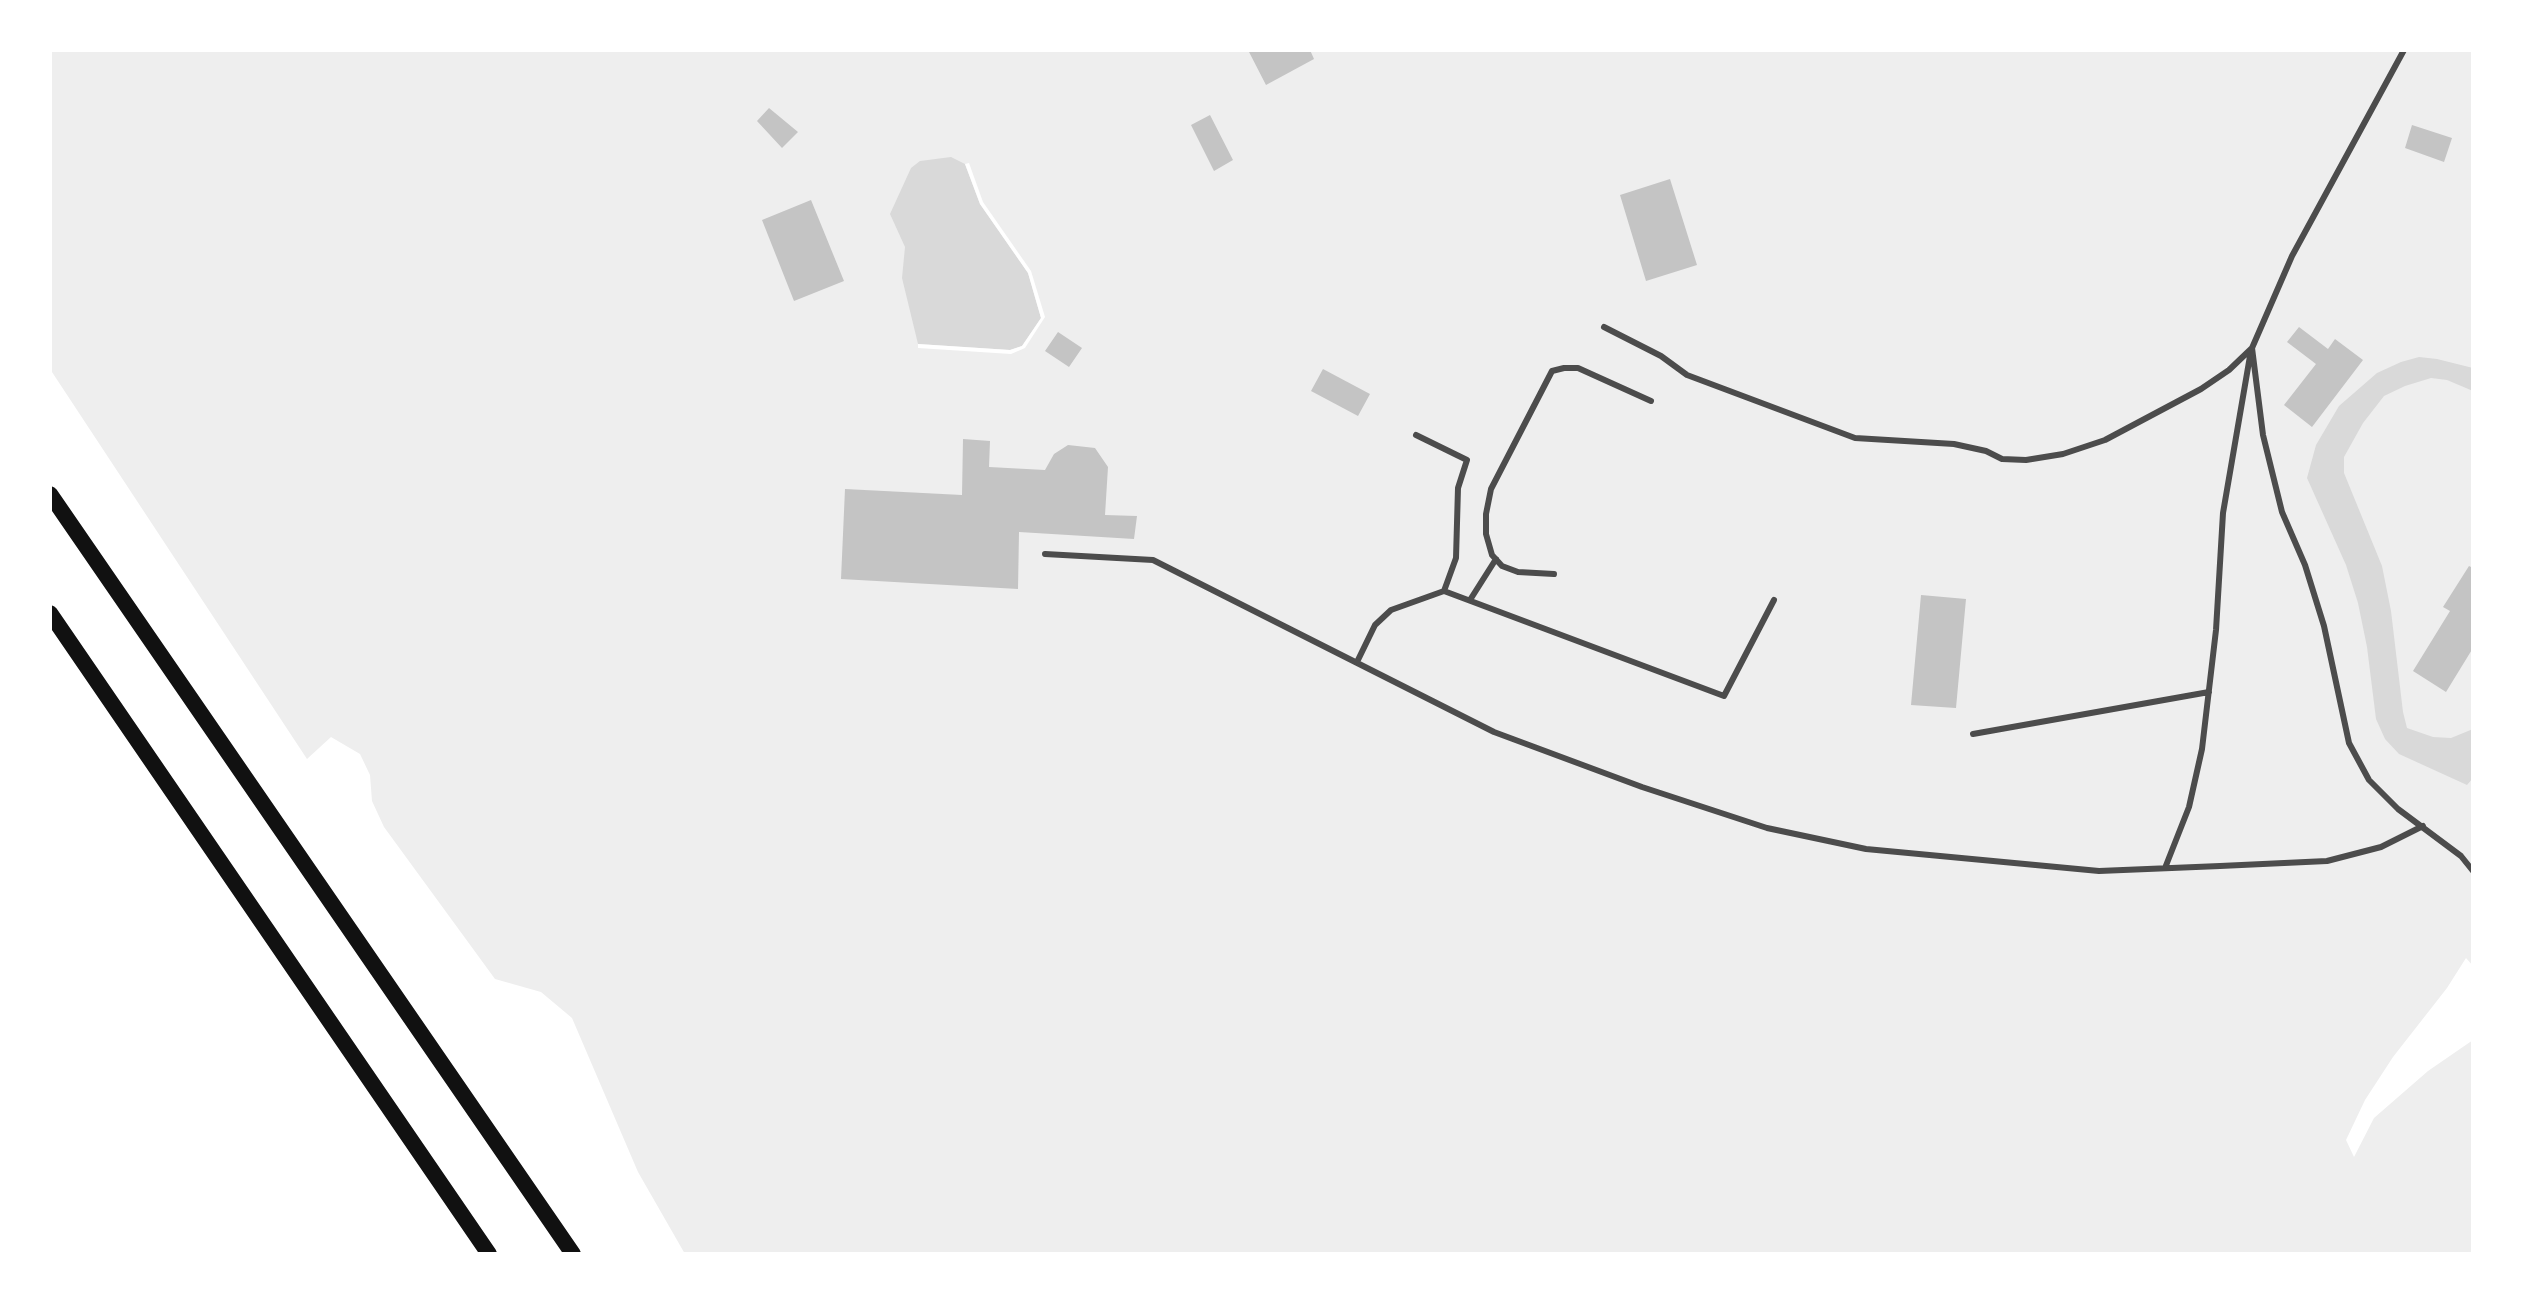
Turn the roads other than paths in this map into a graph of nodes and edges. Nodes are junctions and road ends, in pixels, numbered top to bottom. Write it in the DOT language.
graph roads {
  1 [pos="2404,50"];
  2 [pos="1604,327"];
  3 [pos="2252,348"];
  4 [pos="1651,401"];
  5 [pos="1416,435"];
  6 [pos="50,494"];
  7 [pos="1045,554"];
  8 [pos="1496,559"];
  9 [pos="1554,574"];
  10 [pos="1444,591"];
  11 [pos="1470,600"];
  12 [pos="1774,600"];
  13 [pos="50,613"];
  14 [pos="1357,662"];
  15 [pos="2209,692"];
  16 [pos="1973,734"];
  17 [pos="2423,826"];
  18 [pos="2165,868"];
  19 [pos="2473,871"];
  20 [pos="489,1254"];
  21 [pos="573,1254"];
  1 -- 3 [label="lane"];
  2 -- 3 [label="lane"];
  3 -- 15 [label="lane"];
  3 -- 17 [label="lane"];
  4 -- 8 [label="lane"];
  5 -- 10 [label="lane"];
  6 -- 21 [label="main road"];
  7 -- 14 [label="lane"];
  8 -- 9 [label="lane"];
  8 -- 11 [label="lane"];
  10 -- 11 [label="lane"];
  10 -- 14 [label="lane"];
  11 -- 12 [label="lane"];
  13 -- 20 [label="main road"];
  14 -- 18 [label="lane"];
  15 -- 16 [label="lane"];
  15 -- 18 [label="lane"];
  17 -- 18 [label="lane"];
  17 -- 19 [label="lane"];
}
